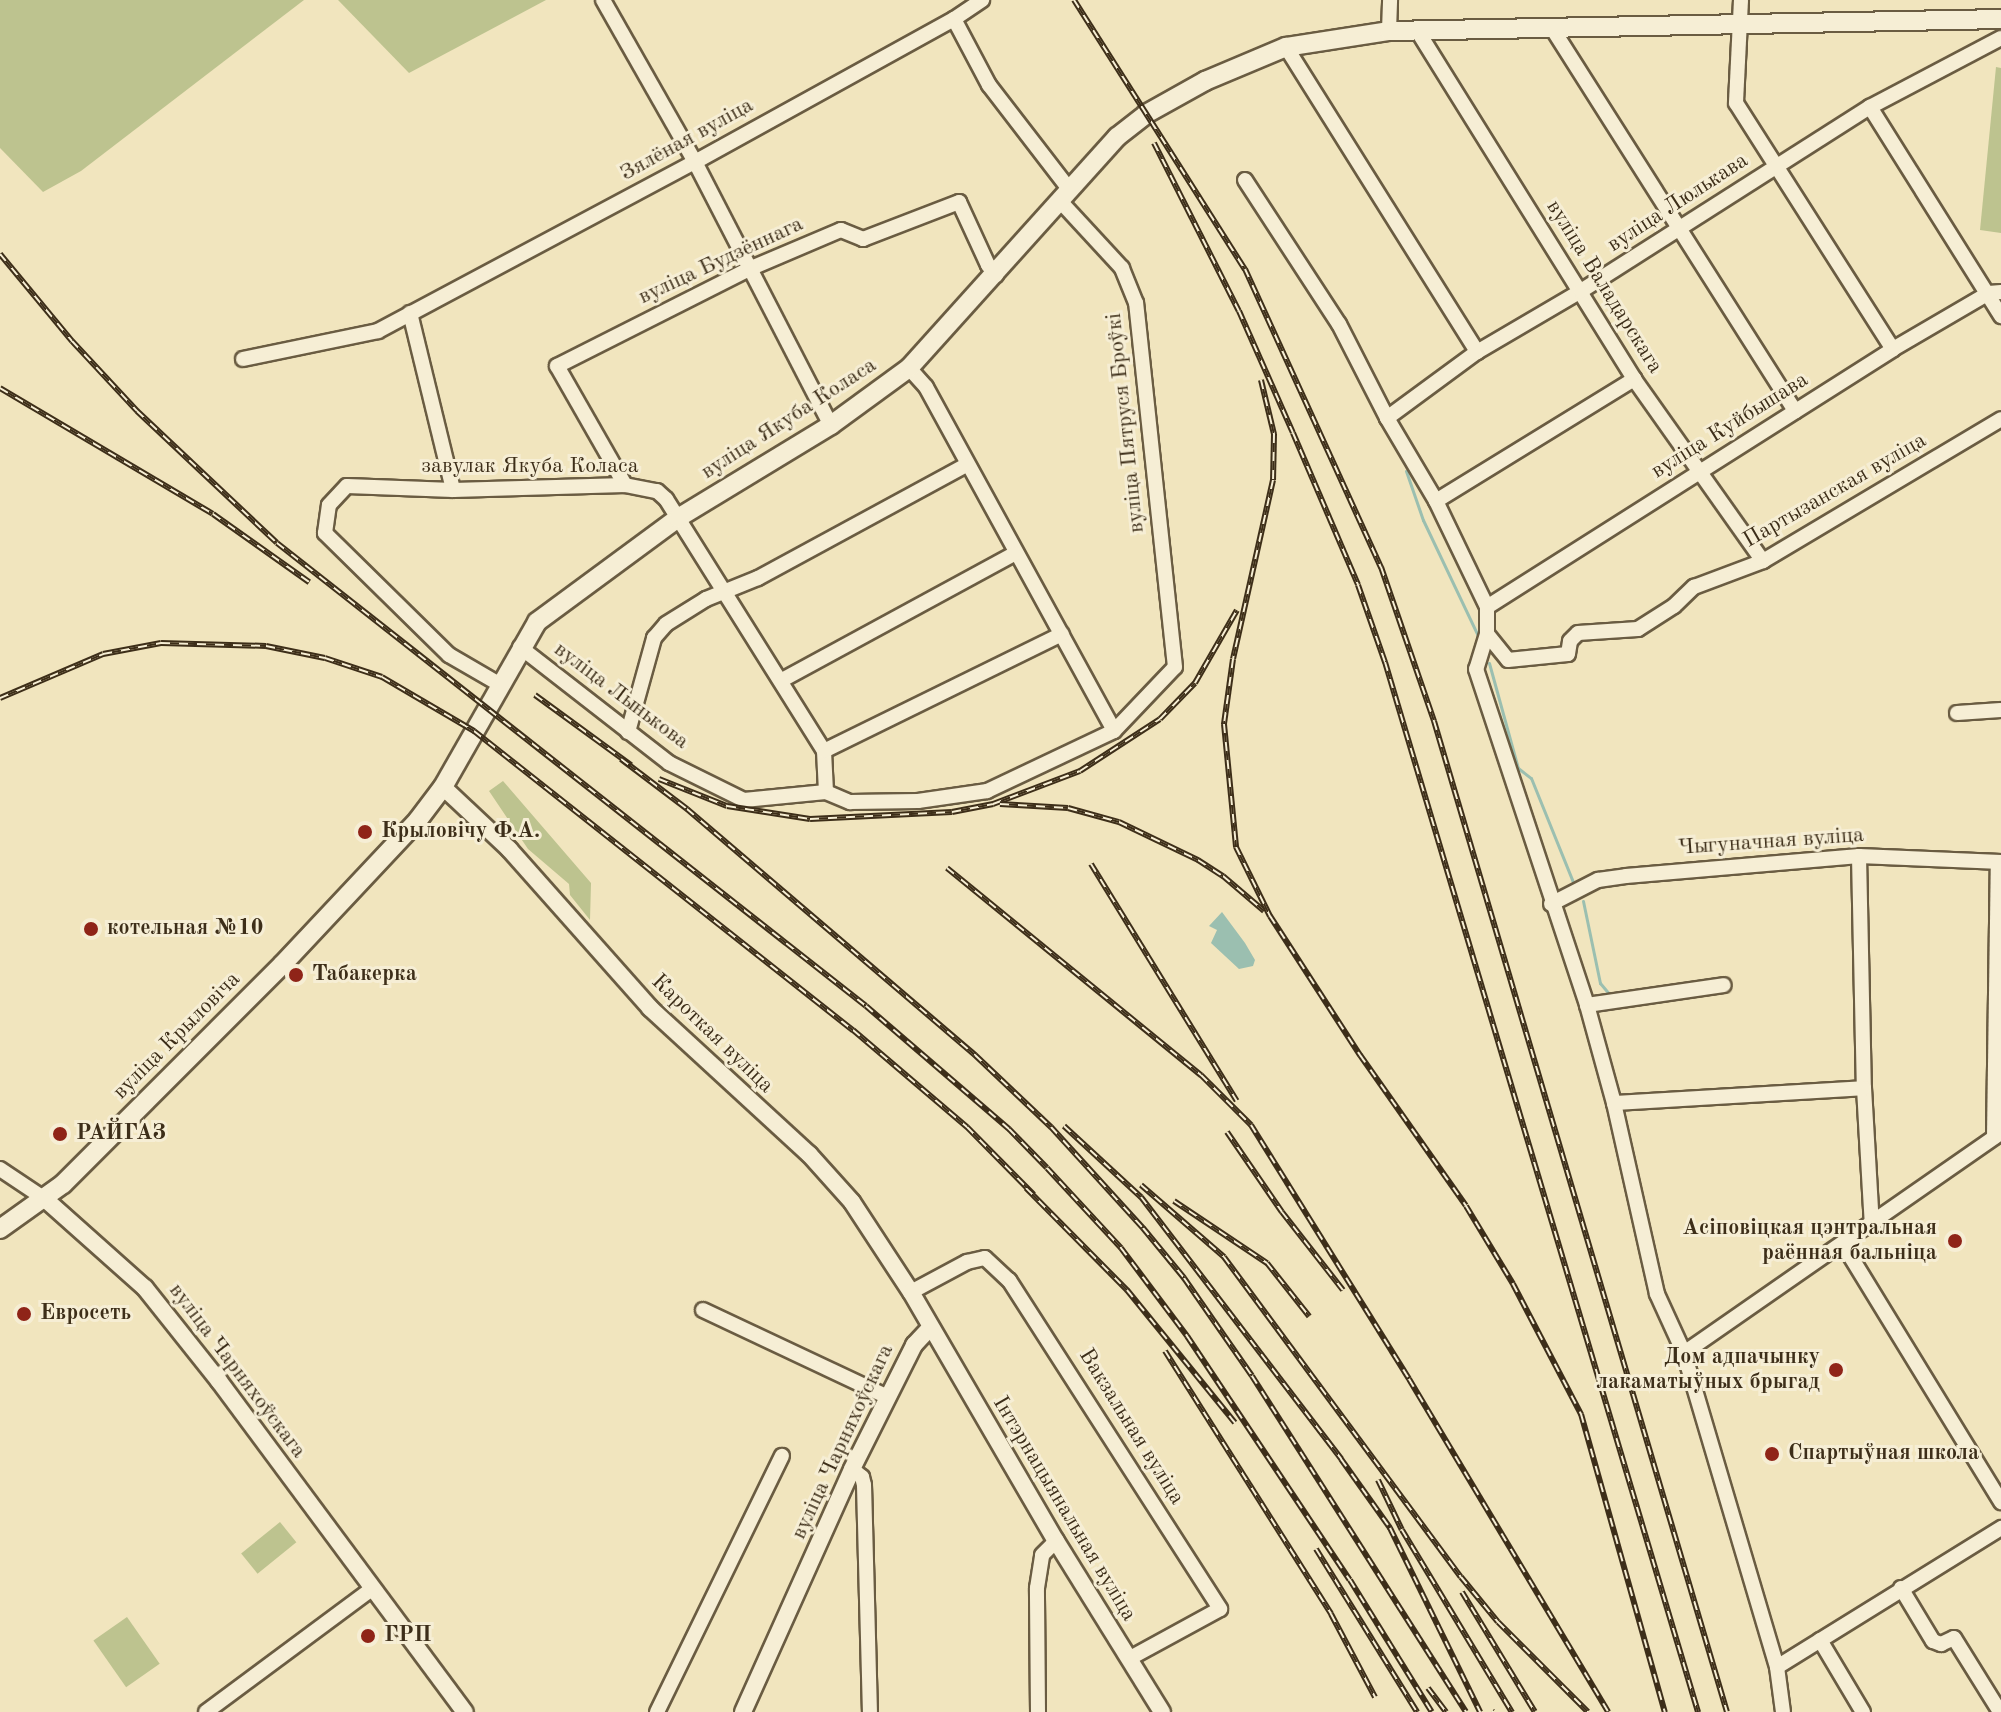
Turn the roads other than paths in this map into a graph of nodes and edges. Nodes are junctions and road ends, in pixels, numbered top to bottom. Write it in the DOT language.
graph roads {
  1 [pos="603,0"];
  2 [pos="982,0"];
  3 [pos="1390,0"];
  4 [pos="1741,0"];
  5 [pos="954,19"];
  6 [pos="2001,19"];
  7 [pos="1741,27"];
  8 [pos="1552,28"];
  9 [pos="1417,30"];
  10 [pos="1389,31"];
  11 [pos="2001,38"];
  12 [pos="1286,47"];
  13 [pos="1870,107"];
  14 [pos="695,162"];
  15 [pos="1777,165"];
  16 [pos="1245,180"];
  17 [pos="1065,196"];
  18 [pos="1681,226"];
  19 [pos="749,269"];
  20 [pos="996,275"];
  21 [pos="1581,291"];
  22 [pos="1995,293"];
  23 [pos="410,313"];
  24 [pos="2001,316"];
  25 [pos="1893,349"];
  26 [pos="1477,352"];
  27 [pos="243,359"];
  28 [pos="909,368"];
  29 [pos="1634,379"];
  30 [pos="1795,411"];
  31 [pos="1387,418"];
  32 [pos="2001,419"];
  33 [pos="831,425"];
  34 [pos="966,465"];
  35 [pos="1697,471"];
  36 [pos="625,485"];
  37 [pos="453,490"];
  38 [pos="1436,501"];
  39 [pos="678,518"];
  40 [pos="1014,554"];
  41 [pos="1763,561"];
  42 [pos="724,591"];
  43 [pos="1487,607"];
  44 [pos="1062,634"];
  45 [pos="1487,634"];
  46 [pos="520,647"];
  47 [pos="1175,667"];
  48 [pos="782,680"];
  49 [pos="499,684"];
  50 [pos="487,708"];
  51 [pos="2001,710"];
  52 [pos="1957,713"];
  53 [pos="1114,731"];
  54 [pos="628,732"];
  55 [pos="824,751"];
  56 [pos="443,787"];
  57 [pos="826,792"];
  58 [pos="1859,856"];
  59 [pos="1999,862"];
  60 [pos="1551,904"];
  61 [pos="1724,985"];
  62 [pos="1587,1005"];
  63 [pos="1864,1088"];
  64 [pos="1614,1103"];
  65 [pos="1998,1135"];
  66 [pos="0,1169"];
  67 [pos="45,1199"];
  68 [pos="1872,1225"];
  69 [pos="0,1229"];
  70 [pos="1843,1244"];
  71 [pos="911,1292"];
  72 [pos="703,1310"];
  73 [pos="930,1328"];
  74 [pos="1684,1353"];
  75 [pos="888,1397"];
  76 [pos="782,1456"];
  77 [pos="852,1469"];
  78 [pos="2001,1502"];
  79 [pos="2001,1528"];
  80 [pos="1056,1541"];
  81 [pos="373,1588"];
  82 [pos="1901,1588"];
  83 [pos="1820,1640"];
  84 [pos="1130,1658"];
  85 [pos="1777,1667"];
  86 [pos="206,1712"];
  87 [pos="465,1712"];
  88 [pos="657,1712"];
  89 [pos="743,1712"];
  90 [pos="870,1712"];
  91 [pos="1038,1712"];
  92 [pos="1162,1712"];
  93 [pos="1783,1712"];
  94 [pos="1863,1712"];
  95 [pos="2000,1712"];
  1 -- 14 [label="street"];
  2 -- 5 [label="street, Зялёная вуліца"];
  3 -- 10 [label="street"];
  4 -- 7 [label="street"];
  5 -- 14 [label="street, Зялёная вуліца"];
  5 -- 17 [label="street, вуліца Пятруся Броўкі"];
  6 -- 7 [label="main road, вуліца Якуба Коласа"];
  7 -- 8 [label="main road, вуліца Якуба Коласа"];
  7 -- 15 [label="street"];
  8 -- 9 [label="main road, вуліца Якуба Коласа"];
  8 -- 18 [label="street"];
  9 -- 10 [label="main road, вуліца Якуба Коласа"];
  9 -- 21 [label="street, вуліца Валадарскага"];
  10 -- 12 [label="main road, вуліца Якуба Коласа"];
  11 -- 13 [label="street, вуліца Люлькава"];
  12 -- 17 [label="main road, вуліца Якуба Коласа"];
  12 -- 26 [label="street"];
  13 -- 15 [label="street, вуліца Люлькава"];
  13 -- 22 [label="street"];
  14 -- 19 [label="street"];
  14 -- 23 [label="street, Зялёная вуліца"];
  15 -- 18 [label="street, вуліца Люлькава"];
  15 -- 25 [label="street"];
  16 -- 31 [label="street"];
  17 -- 20 [label="main road, вуліца Якуба Коласа"];
  17 -- 47 [label="street, вуліца Пятруся Броўкі"];
  18 -- 21 [label="street, вуліца Люлькава"];
  18 -- 30 [label="street"];
  19 -- 20 [label="street, вуліца Будзённага"];
  19 -- 33 [label="street"];
  19 -- 36 [label="street, вуліца Будзённага"];
  20 -- 28 [label="main road, вуліца Якуба Коласа"];
  21 -- 26 [label="street, вуліца Люлькава"];
  21 -- 29 [label="street, вуліца Валадарскага"];
  22 -- 24 [label="street"];
  22 -- 25 [label="street, вуліца Куйбышава"];
  23 -- 27 [label="street, Зялёная вуліца"];
  23 -- 37 [label="street"];
  25 -- 30 [label="street, вуліца Куйбышава"];
  26 -- 31 [label="street, вуліца Люлькава"];
  28 -- 33 [label="main road, вуліца Якуба Коласа"];
  28 -- 34 [label="street"];
  29 -- 35 [label="street, вуліца Валадарскага"];
  29 -- 38 [label="street"];
  30 -- 35 [label="street, вуліца Куйбышава"];
  31 -- 38 [label="street"];
  32 -- 41 [label="street, Партызанская вуліца"];
  33 -- 39 [label="main road, вуліца Якуба Коласа"];
  34 -- 40 [label="street"];
  34 -- 42 [label="street"];
  35 -- 41 [label="street, вуліца Валадарскага"];
  35 -- 43 [label="street, вуліца Куйбышава"];
  36 -- 37 [label="street, завулак Якуба Коласа"];
  36 -- 39 [label="street, завулак Якуба Коласа"];
  37 -- 49 [label="street, завулак Якуба Коласа"];
  38 -- 43 [label="street"];
  39 -- 42 [label="street, завулак Якуба Коласа"];
  39 -- 46 [label="main road, вуліца Якуба Коласа"];
  40 -- 44 [label="street"];
  40 -- 48 [label="street"];
  41 -- 45 [label="street, Партызанская вуліца"];
  42 -- 48 [label="street, завулак Якуба Коласа"];
  42 -- 54 [label="street"];
  43 -- 45 [label="street"];
  44 -- 53 [label="street"];
  44 -- 55 [label="street"];
  45 -- 60 [label="street"];
  46 -- 49 [label="main road, вуліца Якуба Коласа"];
  46 -- 54 [label="street, вуліца Лынькова"];
  47 -- 53 [label="street, вуліца Лынькова"];
  48 -- 55 [label="street, завулак Якуба Коласа"];
  49 -- 50 [label="main road, вуліца Якуба Коласа"];
  50 -- 56 [label="main road, вуліца Крыловіча"];
  51 -- 52 [label="street"];
  53 -- 57 [label="street, вуліца Лынькова"];
  54 -- 57 [label="street, вуліца Лынькова"];
  55 -- 57 [label="street, завулак Якуба Коласа"];
  56 -- 67 [label="main road, вуліца Крыловіча"];
  56 -- 71 [label="street, Кароткая вуліца"];
  58 -- 59 [label="street, Чыгуначная вуліца"];
  58 -- 60 [label="street, Чыгуначная вуліца"];
  58 -- 63 [label="street"];
  59 -- 65 [label="street"];
  60 -- 62 [label="street"];
  61 -- 62 [label="street"];
  62 -- 64 [label="street"];
  63 -- 64 [label="street"];
  63 -- 68 [label="street"];
  64 -- 74 [label="street"];
  65 -- 68 [label="street"];
  66 -- 67 [label="street"];
  67 -- 69 [label="main road, вуліца Крыловіча"];
  67 -- 81 [label="street, вуліца Чарняхоўскага"];
  68 -- 70 [label="street"];
  70 -- 74 [label="street"];
  70 -- 78 [label="street"];
  71 -- 73 [label="street, Кароткая вуліца"];
  71 -- 84 [label="street, Вакзальная вуліца"];
  72 -- 75 [label="street"];
  73 -- 75 [label="street, вуліца Чарняхоўскага"];
  73 -- 80 [label="street, Інтэрнацыянальная вуліца"];
  74 -- 85 [label="street"];
  75 -- 77 [label="street, вуліца Чарняхоўскага"];
  76 -- 88 [label="street"];
  77 -- 89 [label="street, вуліца Чарняхоўскага"];
  77 -- 90 [label="street"];
  79 -- 82 [label="street"];
  80 -- 84 [label="street, Інтэрнацыянальная вуліца"];
  80 -- 91 [label="street"];
  81 -- 86 [label="street"];
  81 -- 87 [label="street, вуліца Чарняхоўскага"];
  82 -- 83 [label="street"];
  82 -- 95 [label="street"];
  83 -- 85 [label="street"];
  83 -- 94 [label="street"];
  84 -- 92 [label="street, Інтэрнацыянальная вуліца"];
  85 -- 93 [label="street"];
}
